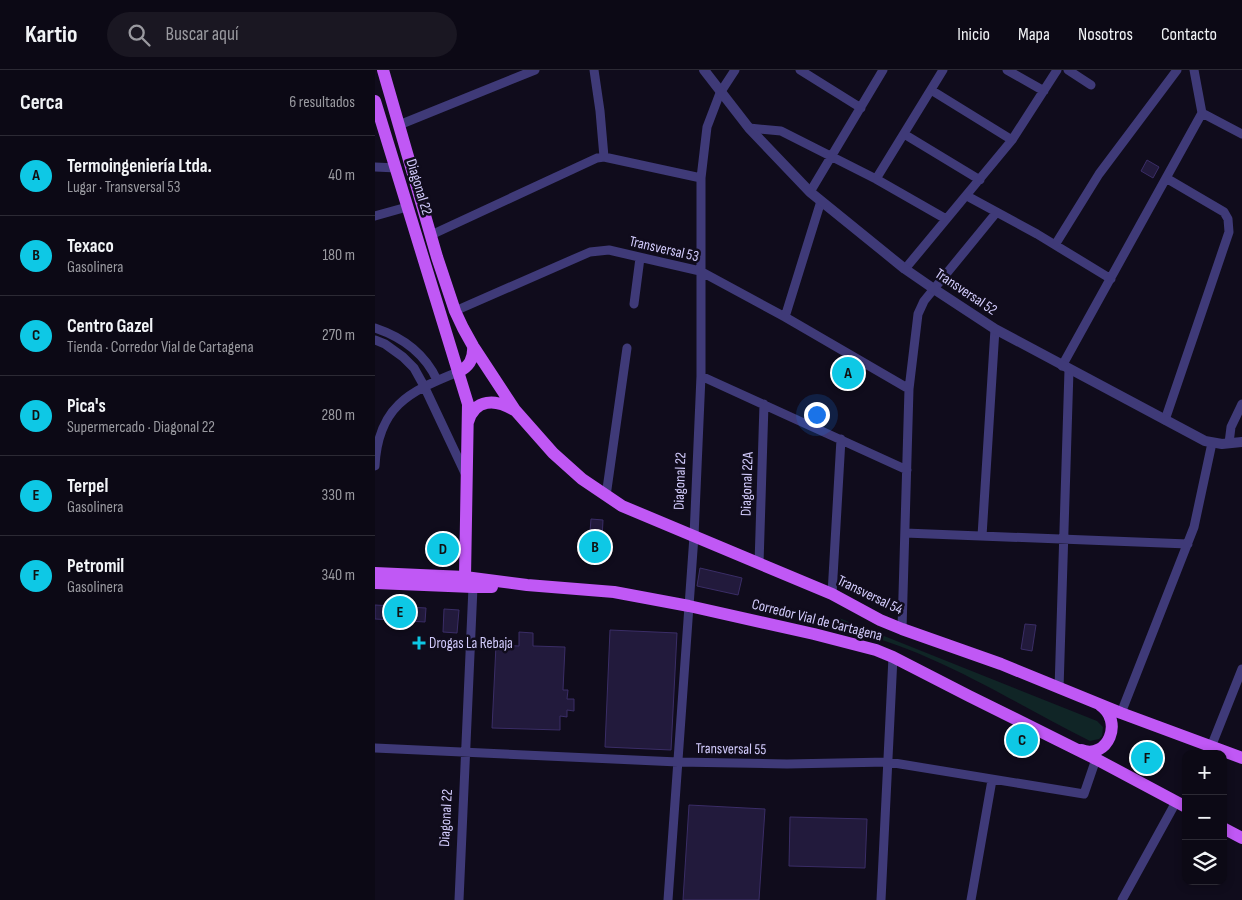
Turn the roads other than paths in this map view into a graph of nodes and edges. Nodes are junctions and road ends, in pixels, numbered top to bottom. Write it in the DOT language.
graph roads {
  1 [pos="383,70"];
  2 [pos="535,70"];
  3 [pos="594,70"];
  4 [pos="704,70"];
  5 [pos="735,70"];
  6 [pos="800,70"];
  7 [pos="883,70"];
  8 [pos="943,70"];
  9 [pos="1007,70"];
  10 [pos="1057,70"];
  11 [pos="1068,70"];
  12 [pos="1177,70"];
  13 [pos="1193,70"];
  14 [pos="1091,85"];
  15 [pos="931,90"];
  16 [pos="1044,91"];
  17 [pos="721,93"];
  18 [pos="375,101"];
  19 [pos="861,108"];
  20 [pos="1202,113"];
  21 [pos="399,125"];
  22 [pos="749,128"];
  23 [pos="904,134"];
  24 [pos="1242,134"];
  25 [pos="1012,140"];
  26 [pos="604,156"];
  27 [pos="832,157"];
  28 [pos="375,167"];
  29 [pos="397,168"];
  30 [pos="701,178"];
  31 [pos="1166,178"];
  32 [pos="876,179"];
  33 [pos="980,180"];
  34 [pos="810,192"];
  35 [pos="967,196"];
  36 [pos="821,201"];
  37 [pos="407,206"];
  38 [pos="996,213"];
  39 [pos="375,216"];
  40 [pos="946,220"];
  41 [pos="431,235"];
  42 [pos="1055,245"];
  43 [pos="641,258"];
  44 [pos="905,268"];
  45 [pos="700,271"];
  46 [pos="1111,279"];
  47 [pos="934,290"];
  48 [pos="634,304"];
  49 [pos="455,311"];
  50 [pos="785,316"];
  51 [pos="375,328"];
  52 [pos="995,329"];
  53 [pos="375,340"];
  54 [pos="473,346"];
  55 [pos="627,348"];
  56 [pos="1066,368"];
  57 [pos="458,372"];
  58 [pos="701,376"];
  59 [pos="437,380"];
  60 [pos="424,386"];
  61 [pos="909,389"];
  62 [pos="764,404"];
  63 [pos="1242,404"];
  64 [pos="515,410"];
  65 [pos="1165,420"];
  66 [pos="467,424"];
  67 [pos="841,439"];
  68 [pos="1242,442"];
  69 [pos="1212,443"];
  70 [pos="1229,443"];
  71 [pos="375,466"];
  72 [pos="907,470"];
  73 [pos="466,476"];
  74 [pos="606,496"];
  75 [pos="905,534"];
  76 [pos="694,536"];
  77 [pos="982,536"];
  78 [pos="1064,540"];
  79 [pos="1188,544"];
  80 [pos="759,564"];
  81 [pos="375,573"];
  82 [pos="465,577"];
  83 [pos="375,583"];
  84 [pos="527,586"];
  85 [pos="473,587"];
  86 [pos="832,594"];
  87 [pos="689,606"];
  88 [pos="902,629"];
  89 [pos="893,657"];
  90 [pos="1242,669"];
  91 [pos="1059,689"];
  92 [pos="1097,704"];
  93 [pos="1121,713"];
  94 [pos="1211,747"];
  95 [pos="375,748"];
  96 [pos="1076,749"];
  97 [pos="466,754"];
  98 [pos="1242,758"];
  99 [pos="1096,759"];
  100 [pos="678,762"];
  101 [pos="888,762"];
  102 [pos="992,780"];
  103 [pos="1181,804"];
  104 [pos="1227,830"];
  105 [pos="1242,838"];
  106 [pos="459,900"];
  107 [pos="668,900"];
  108 [pos="881,900"];
  109 [pos="971,900"];
  110 [pos="1122,900"];
  1 -- 21 [label="main road, Diagonal 22"];
  2 -- 21 [label="street"];
  3 -- 26 [label="street"];
  4 -- 17 [label="street"];
  5 -- 17 [label="street, Diagonal 22"];
  6 -- 19 [label="street"];
  7 -- 19 [label="street"];
  8 -- 15 [label="street"];
  9 -- 16 [label="street"];
  10 -- 16 [label="street"];
  11 -- 14 [label="street"];
  12 -- 42 [label="street"];
  13 -- 20 [label="street"];
  15 -- 23 [label="street"];
  15 -- 25 [label="street"];
  16 -- 25 [label="street"];
  17 -- 22 [label="street, Transversal 52"];
  17 -- 30 [label="street, Diagonal 22"];
  18 -- 29 [label="main road, Diagonal 22"];
  19 -- 27 [label="street"];
  20 -- 24 [label="street"];
  20 -- 31 [label="street"];
  21 -- 41 [label="main road, Diagonal 22"];
  22 -- 27 [label="street"];
  22 -- 34 [label="street, Transversal 52"];
  23 -- 32 [label="street"];
  23 -- 33 [label="street"];
  25 -- 33 [label="street"];
  26 -- 30 [label="street"];
  26 -- 41 [label="street"];
  27 -- 32 [label="street"];
  27 -- 34 [label="street"];
  28 -- 29 [label="street"];
  29 -- 37 [label="main road, Diagonal 22"];
  30 -- 45 [label="street, Diagonal 22"];
  31 -- 46 [label="street"];
  31 -- 65 [label="street"];
  32 -- 40 [label="street"];
  33 -- 35 [label="street"];
  34 -- 36 [label="street, Transversal 52"];
  35 -- 38 [label="street"];
  35 -- 40 [label="street"];
  36 -- 44 [label="street, Transversal 52"];
  36 -- 50 [label="street"];
  37 -- 39 [label="street"];
  37 -- 57 [label="main road, Diagonal 22"];
  38 -- 42 [label="street"];
  38 -- 47 [label="street"];
  40 -- 44 [label="street"];
  41 -- 49 [label="main road, Diagonal 22"];
  42 -- 46 [label="street"];
  43 -- 45 [label="street, Transversal 53"];
  43 -- 48 [label="street"];
  43 -- 49 [label="street, Transversal 53"];
  44 -- 47 [label="street, Transversal 52"];
  45 -- 50 [label="street, Transversal 53"];
  45 -- 58 [label="street, Diagonal 22"];
  46 -- 56 [label="street"];
  47 -- 52 [label="street, Transversal 52"];
  47 -- 61 [label="street"];
  49 -- 54 [label="main road, Diagonal 22"];
  50 -- 61 [label="street, Transversal 53"];
  51 -- 59 [label="street"];
  52 -- 56 [label="street, Transversal 52"];
  52 -- 77 [label="street"];
  53 -- 60 [label="street"];
  54 -- 57 [label="main road"];
  54 -- 64 [label="main road, Diagonal 22"];
  55 -- 74 [label="street"];
  56 -- 65 [label="street, Transversal 52"];
  56 -- 78 [label="street"];
  57 -- 59 [label="street"];
  57 -- 66 [label="main road, Diagonal 22"];
  58 -- 62 [label="street"];
  58 -- 76 [label="street, Diagonal 22"];
  59 -- 60 [label="street"];
  60 -- 71 [label="street"];
  60 -- 73 [label="street"];
  61 -- 72 [label="street"];
  62 -- 67 [label="street"];
  62 -- 80 [label="street, Diagonal 22A"];
  63 -- 70 [label="street"];
  64 -- 66 [label="main road"];
  64 -- 74 [label="main road, Transversal 54"];
  65 -- 69 [label="street, Transversal 52"];
  66 -- 73 [label="main road, Diagonal 22"];
  67 -- 72 [label="street"];
  67 -- 86 [label="street"];
  68 -- 70 [label="street, Transversal 52"];
  69 -- 70 [label="street, Transversal 52"];
  69 -- 79 [label="street"];
  72 -- 75 [label="street"];
  73 -- 82 [label="main road, Diagonal 22"];
  74 -- 76 [label="main road, Transversal 54"];
  75 -- 77 [label="street"];
  75 -- 88 [label="street"];
  76 -- 80 [label="main road, Transversal 54"];
  76 -- 87 [label="street, Diagonal 22"];
  77 -- 78 [label="street"];
  78 -- 79 [label="street"];
  78 -- 91 [label="street"];
  79 -- 93 [label="street"];
  80 -- 86 [label="main road, Transversal 54"];
  81 -- 82 [label="main road, Corredor Vial de Cartagena"];
  82 -- 84 [label="main road, Corredor Vial de Cartagena"];
  83 -- 85 [label="main road, Corredor Vial de Cartagena"];
  84 -- 85 [label="main road, Corredor Vial de Cartagena"];
  84 -- 87 [label="main road, Corredor Vial de Cartagena"];
  85 -- 97 [label="street, Diagonal 22"];
  86 -- 88 [label="main road, Transversal 54"];
  87 -- 89 [label="main road, Corredor Vial de Cartagena"];
  87 -- 100 [label="street, Diagonal 22"];
  88 -- 91 [label="main road, Transversal 54"];
  89 -- 96 [label="main road, Corredor Vial de Cartagena"];
  89 -- 101 [label="street"];
  90 -- 94 [label="street"];
  91 -- 92 [label="main road, Transversal 54"];
  92 -- 93 [label="main road, Transversal 54"];
  92 -- 96 [label="main road"];
  93 -- 94 [label="main road, Transversal 54"];
  94 -- 98 [label="main road, Transversal 54"];
  95 -- 97 [label="street, Transversal 55"];
  96 -- 99 [label="main road, Corredor Vial de Cartagena"];
  97 -- 100 [label="street, Transversal 55"];
  97 -- 106 [label="street, Diagonal 22"];
  99 -- 102 [label="street, Transversal 55"];
  99 -- 103 [label="main road, Corredor Vial de Cartagena"];
  100 -- 101 [label="street, Transversal 55"];
  100 -- 107 [label="street, Diagonal 22"];
  101 -- 102 [label="street, Transversal 55"];
  101 -- 108 [label="street"];
  102 -- 109 [label="street"];
  103 -- 110 [label="street"];
  104 -- 105 [label="main road"];
}
